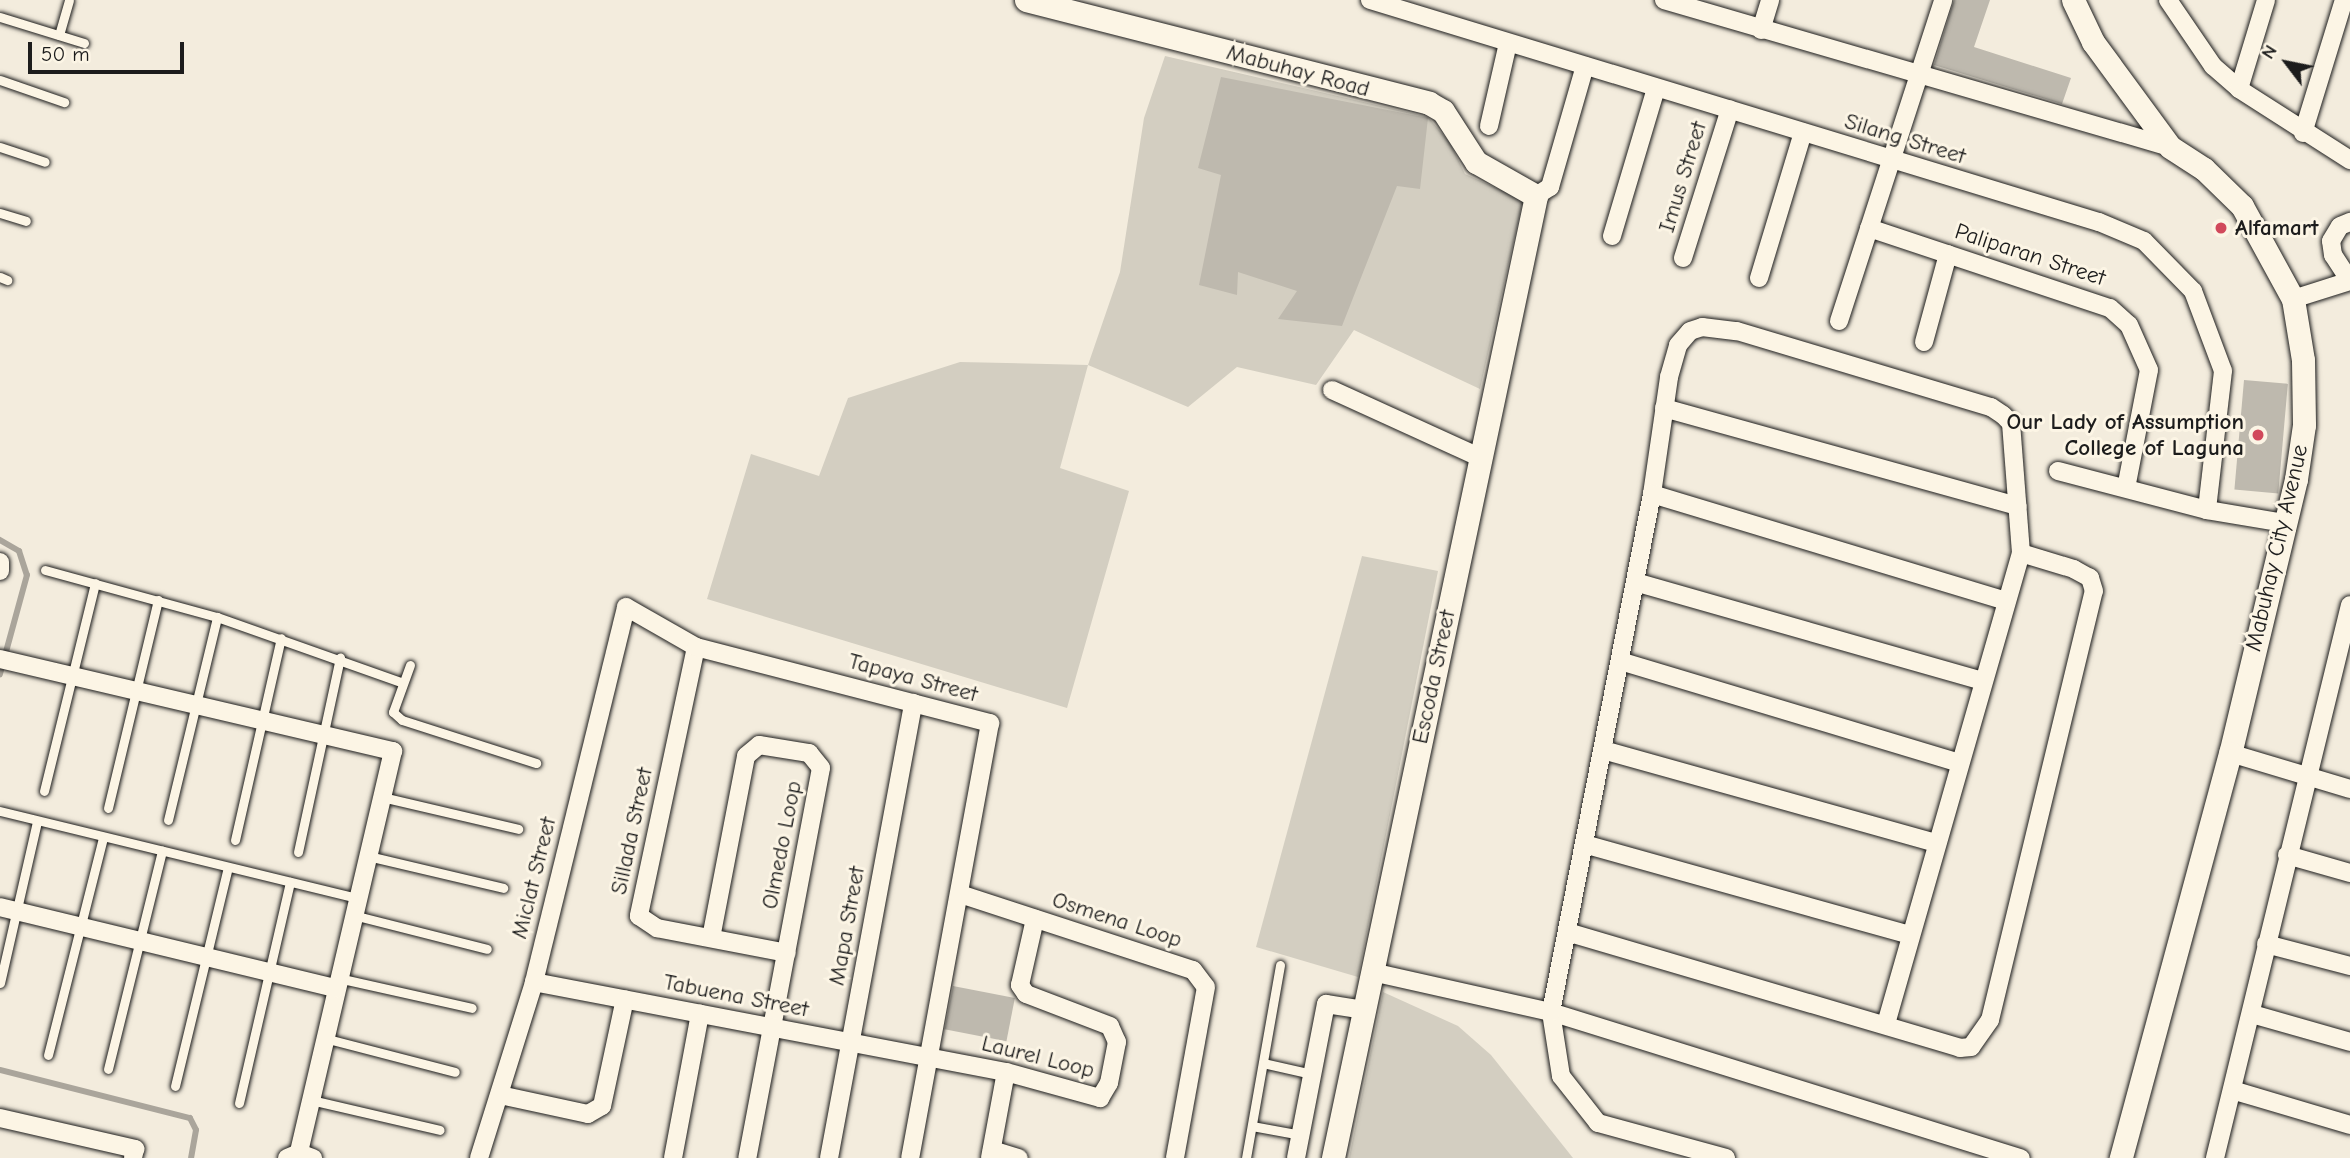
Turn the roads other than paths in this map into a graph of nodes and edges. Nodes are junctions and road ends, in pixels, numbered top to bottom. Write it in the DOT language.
graph roads {
  1 [pos="69,0"];
  2 [pos="1026,0"];
  3 [pos="1370,0"];
  4 [pos="1664,0"];
  5 [pos="1770,0"];
  6 [pos="1943,0"];
  7 [pos="2073,0"];
  8 [pos="2266,0"];
  9 [pos="2344,0"];
  10 [pos="1690,4"];
  11 [pos="2175,5"];
  12 [pos="0,17"];
  13 [pos="1761,30"];
  14 [pos="59,35"];
  15 [pos="84,43"];
  16 [pos="1508,43"];
  17 [pos="1585,66"];
  18 [pos="1919,75"];
  19 [pos="0,80"];
  20 [pos="1656,88"];
  21 [pos="2239,89"];
  22 [pos="64,102"];
  23 [pos="1730,109"];
  24 [pos="1489,126"];
  25 [pos="1803,132"];
  26 [pos="2303,134"];
  27 [pos="0,147"];
  28 [pos="2170,147"];
  29 [pos="2350,160"];
  30 [pos="1891,161"];
  31 [pos="45,162"];
  32 [pos="1536,196"];
  33 [pos="0,213"];
  34 [pos="26,221"];
  35 [pos="2350,222"];
  36 [pos="1869,228"];
  37 [pos="1612,236"];
  38 [pos="1948,254"];
  39 [pos="1683,258"];
  40 [pos="1759,278"];
  41 [pos="2350,281"];
  42 [pos="2293,299"];
  43 [pos="1839,321"];
  44 [pos="1924,342"];
  45 [pos="1332,390"];
  46 [pos="1664,408"];
  47 [pos="1481,458"];
  48 [pos="2058,471"];
  49 [pos="2126,488"];
  50 [pos="1652,494"];
  51 [pos="2018,506"];
  52 [pos="2207,510"];
  53 [pos="2285,523"];
  54 [pos="2021,553"];
  55 [pos="0,562"];
  56 [pos="0,570"];
  57 [pos="46,570"];
  58 [pos="1636,582"];
  59 [pos="95,583"];
  60 [pos="158,600"];
  61 [pos="2006,601"];
  62 [pos="2350,605"];
  63 [pos="626,607"];
  64 [pos="217,617"];
  65 [pos="281,638"];
  66 [pos="696,647"];
  67 [pos="340,657"];
  68 [pos="0,659"];
  69 [pos="1620,661"];
  70 [pos="410,665"];
  71 [pos="72,676"];
  72 [pos="1983,681"];
  73 [pos="403,682"];
  74 [pos="136,691"];
  75 [pos="913,704"];
  76 [pos="196,705"];
  77 [pos="262,720"];
  78 [pos="324,734"];
  79 [pos="1603,750"];
  80 [pos="2230,753"];
  81 [pos="536,763"];
  82 [pos="1960,763"];
  83 [pos="2306,776"];
  84 [pos="2350,789"];
  85 [pos="44,791"];
  86 [pos="382,797"];
  87 [pos="108,808"];
  88 [pos="0,811"];
  89 [pos="168,820"];
  90 [pos="37,821"];
  91 [pos="518,829"];
  92 [pos="103,837"];
  93 [pos="235,840"];
  94 [pos="1937,843"];
  95 [pos="1584,844"];
  96 [pos="162,851"];
  97 [pos="298,852"];
  98 [pos="2287,855"];
  99 [pos="368,856"];
  100 [pos="228,867"];
  101 [pos="2350,873"];
  102 [pos="290,882"];
  103 [pos="503,888"];
  104 [pos="960,894"];
  105 [pos="355,907"];
  106 [pos="8,909"];
  107 [pos="1035,919"];
  108 [pos="80,926"];
  109 [pos="1567,932"];
  110 [pos="1911,935"];
  111 [pos="711,939"];
  112 [pos="141,941"];
  113 [pos="2266,944"];
  114 [pos="487,949"];
  115 [pos="787,953"];
  116 [pos="206,957"];
  117 [pos="1280,965"];
  118 [pos="2350,966"];
  119 [pos="269,972"];
  120 [pos="1372,972"];
  121 [pos="534,982"];
  122 [pos="0,983"];
  123 [pos="337,983"];
  124 [pos="625,999"];
  125 [pos="472,1009"];
  126 [pos="1364,1010"];
  127 [pos="1552,1012"];
  128 [pos="700,1014"];
  129 [pos="2252,1014"];
  130 [pos="1886,1025"];
  131 [pos="773,1027"];
  132 [pos="324,1038"];
  133 [pos="851,1042"];
  134 [pos="2350,1042"];
  135 [pos="48,1055"];
  136 [pos="929,1057"];
  137 [pos="1263,1063"];
  138 [pos="108,1069"];
  139 [pos="455,1072"];
  140 [pos="1006,1072"];
  141 [pos="1312,1074"];
  142 [pos="175,1086"];
  143 [pos="2232,1090"];
  144 [pos="500,1095"];
  145 [pos="311,1100"];
  146 [pos="239,1102"];
  147 [pos="0,1118"];
  148 [pos="2350,1125"];
  149 [pos="1252,1126"];
  150 [pos="440,1130"];
  151 [pos="1301,1135"];
  152 [pos="991,1154"];
  153 [pos="300,1156"];
  154 [pos="2218,1157"];
  155 [pos="133,1158"];
  156 [pos="479,1158"];
  157 [pos="673,1158"];
  158 [pos="747,1158"];
  159 [pos="829,1158"];
  160 [pos="910,1158"];
  161 [pos="1019,1158"];
  162 [pos="1175,1158"];
  163 [pos="1246,1158"];
  164 [pos="1296,1158"];
  165 [pos="1333,1158"];
  166 [pos="1726,1158"];
  167 [pos="2021,1158"];
  168 [pos="2121,1158"];
  1 -- 14 [label="lane"];
  2 -- 32 [label="street, Mabuhay Road"];
  3 -- 16 [label="street, Silang Street"];
  4 -- 10 [label="street"];
  5 -- 13 [label="street"];
  6 -- 18 [label="street"];
  7 -- 28 [label="street, Mabuhay City Avenue"];
  8 -- 21 [label="street"];
  9 -- 26 [label="street"];
  10 -- 13 [label="street"];
  11 -- 21 [label="street"];
  12 -- 14 [label="lane"];
  13 -- 18 [label="street"];
  14 -- 15 [label="lane"];
  16 -- 17 [label="street, Silang Street"];
  16 -- 24 [label="street"];
  17 -- 20 [label="street, Silang Street"];
  17 -- 32 [label="street"];
  18 -- 28 [label="street"];
  18 -- 30 [label="street"];
  19 -- 22 [label="lane"];
  20 -- 23 [label="street, Silang Street"];
  20 -- 37 [label="street"];
  21 -- 26 [label="street"];
  23 -- 25 [label="street, Silang Street"];
  23 -- 39 [label="street, Imus Street"];
  25 -- 30 [label="street, Silang Street"];
  25 -- 40 [label="street"];
  26 -- 29 [label="street"];
  27 -- 31 [label="lane"];
  28 -- 42 [label="street, Mabuhay City Avenue"];
  30 -- 36 [label="street"];
  30 -- 52 [label="street, Silang Street"];
  32 -- 47 [label="street, Escoda Street"];
  33 -- 34 [label="lane"];
  35 -- 41 [label="street"];
  36 -- 38 [label="street, Paliparan Street"];
  36 -- 43 [label="street"];
  38 -- 44 [label="street"];
  38 -- 49 [label="street, Paliparan Street"];
  41 -- 42 [label="street"];
  42 -- 53 [label="street, Mabuhay City Avenue"];
  45 -- 47 [label="street"];
  46 -- 50 [label="street"];
  46 -- 51 [label="street"];
  46 -- 51 [label="street"];
  47 -- 120 [label="street, Escoda Street"];
  48 -- 49 [label="street"];
  49 -- 52 [label="street"];
  50 -- 58 [label="street"];
  50 -- 61 [label="street"];
  51 -- 54 [label="street"];
  52 -- 53 [label="street"];
  53 -- 80 [label="street, Mabuhay City Avenue"];
  54 -- 61 [label="street"];
  54 -- 130 [label="street"];
  55 -- 56 [label="street"];
  57 -- 59 [label="lane"];
  58 -- 69 [label="street"];
  58 -- 72 [label="street"];
  59 -- 60 [label="lane"];
  59 -- 71 [label="lane"];
  60 -- 64 [label="lane"];
  60 -- 74 [label="lane"];
  61 -- 72 [label="street"];
  62 -- 83 [label="street"];
  63 -- 66 [label="street, Tapaya Street"];
  63 -- 121 [label="street, Miclat Street"];
  64 -- 65 [label="lane"];
  64 -- 76 [label="lane"];
  65 -- 67 [label="lane"];
  65 -- 77 [label="lane"];
  66 -- 75 [label="street, Tapaya Street"];
  66 -- 111 [label="street, Sillada Street"];
  67 -- 73 [label="lane"];
  67 -- 78 [label="lane"];
  68 -- 71 [label="street"];
  69 -- 79 [label="street"];
  69 -- 82 [label="street"];
  70 -- 73 [label="lane"];
  71 -- 74 [label="street"];
  71 -- 85 [label="lane"];
  72 -- 82 [label="street"];
  73 -- 81 [label="lane"];
  74 -- 76 [label="street"];
  74 -- 87 [label="lane"];
  75 -- 104 [label="street, Tapaya Street"];
  75 -- 133 [label="street, Mapa Street"];
  76 -- 77 [label="street"];
  76 -- 89 [label="lane"];
  77 -- 78 [label="street"];
  77 -- 93 [label="lane"];
  78 -- 86 [label="street"];
  78 -- 97 [label="lane"];
  79 -- 94 [label="street"];
  79 -- 95 [label="street"];
  80 -- 83 [label="street"];
  80 -- 168 [label="street, Mabuhay City Avenue"];
  82 -- 94 [label="street"];
  83 -- 84 [label="street"];
  83 -- 98 [label="street"];
  86 -- 91 [label="lane"];
  86 -- 99 [label="street"];
  88 -- 90 [label="lane"];
  90 -- 92 [label="lane"];
  90 -- 106 [label="lane"];
  92 -- 96 [label="lane"];
  92 -- 108 [label="lane"];
  94 -- 110 [label="street"];
  95 -- 109 [label="street"];
  95 -- 110 [label="street"];
  96 -- 100 [label="lane"];
  96 -- 112 [label="lane"];
  98 -- 101 [label="street"];
  98 -- 113 [label="street"];
  99 -- 103 [label="lane"];
  99 -- 105 [label="street"];
  100 -- 102 [label="lane"];
  100 -- 116 [label="lane"];
  102 -- 105 [label="lane"];
  102 -- 119 [label="lane"];
  104 -- 107 [label="street, Osmena Loop"];
  104 -- 136 [label="street, Tapaya Street"];
  105 -- 114 [label="lane"];
  105 -- 123 [label="street"];
  106 -- 108 [label="street"];
  106 -- 122 [label="lane"];
  107 -- 140 [label="street, Laurel Loop"];
  107 -- 162 [label="street, Osmena Loop"];
  108 -- 112 [label="street"];
  108 -- 135 [label="lane"];
  109 -- 127 [label="street"];
  109 -- 130 [label="street"];
  110 -- 130 [label="street"];
  111 -- 115 [label="street, Sillada Street"];
  111 -- 115 [label="street, Olmedo Loop"];
  112 -- 116 [label="street"];
  112 -- 138 [label="lane"];
  113 -- 118 [label="street"];
  113 -- 129 [label="street"];
  115 -- 131 [label="street, Olmedo Loop"];
  116 -- 119 [label="street"];
  116 -- 142 [label="lane"];
  117 -- 137 [label="lane"];
  119 -- 123 [label="street"];
  119 -- 146 [label="lane"];
  120 -- 126 [label="street, Escoda Street"];
  120 -- 127 [label="street"];
  121 -- 124 [label="street, Tabuena Street"];
  121 -- 144 [label="street, Miclat Street"];
  123 -- 125 [label="lane"];
  123 -- 132 [label="street"];
  124 -- 128 [label="street, Tabuena Street"];
  124 -- 144 [label="street"];
  126 -- 141 [label="street"];
  126 -- 165 [label="street, Escoda Street"];
  127 -- 166 [label="street"];
  127 -- 167 [label="street"];
  128 -- 131 [label="street, Tabuena Street"];
  128 -- 157 [label="street"];
  129 -- 134 [label="street"];
  129 -- 143 [label="street"];
  131 -- 133 [label="street, Tabuena Street"];
  131 -- 158 [label="street, Olmedo Loop"];
  132 -- 139 [label="lane"];
  132 -- 145 [label="street"];
  133 -- 136 [label="street, Tabuena Street"];
  133 -- 159 [label="street, Mapa Street"];
  136 -- 140 [label="street, Laurel Loop"];
  136 -- 160 [label="street, Tapaya Street"];
  137 -- 141 [label="lane"];
  137 -- 149 [label="lane"];
  140 -- 152 [label="street"];
  141 -- 151 [label="street"];
  143 -- 148 [label="street"];
  143 -- 154 [label="street"];
  144 -- 156 [label="street, Miclat Street"];
  145 -- 150 [label="lane"];
  145 -- 153 [label="street"];
  147 -- 155 [label="street"];
  149 -- 151 [label="lane"];
  149 -- 163 [label="lane"];
  151 -- 164 [label="street"];
  152 -- 161 [label="street"];
}
